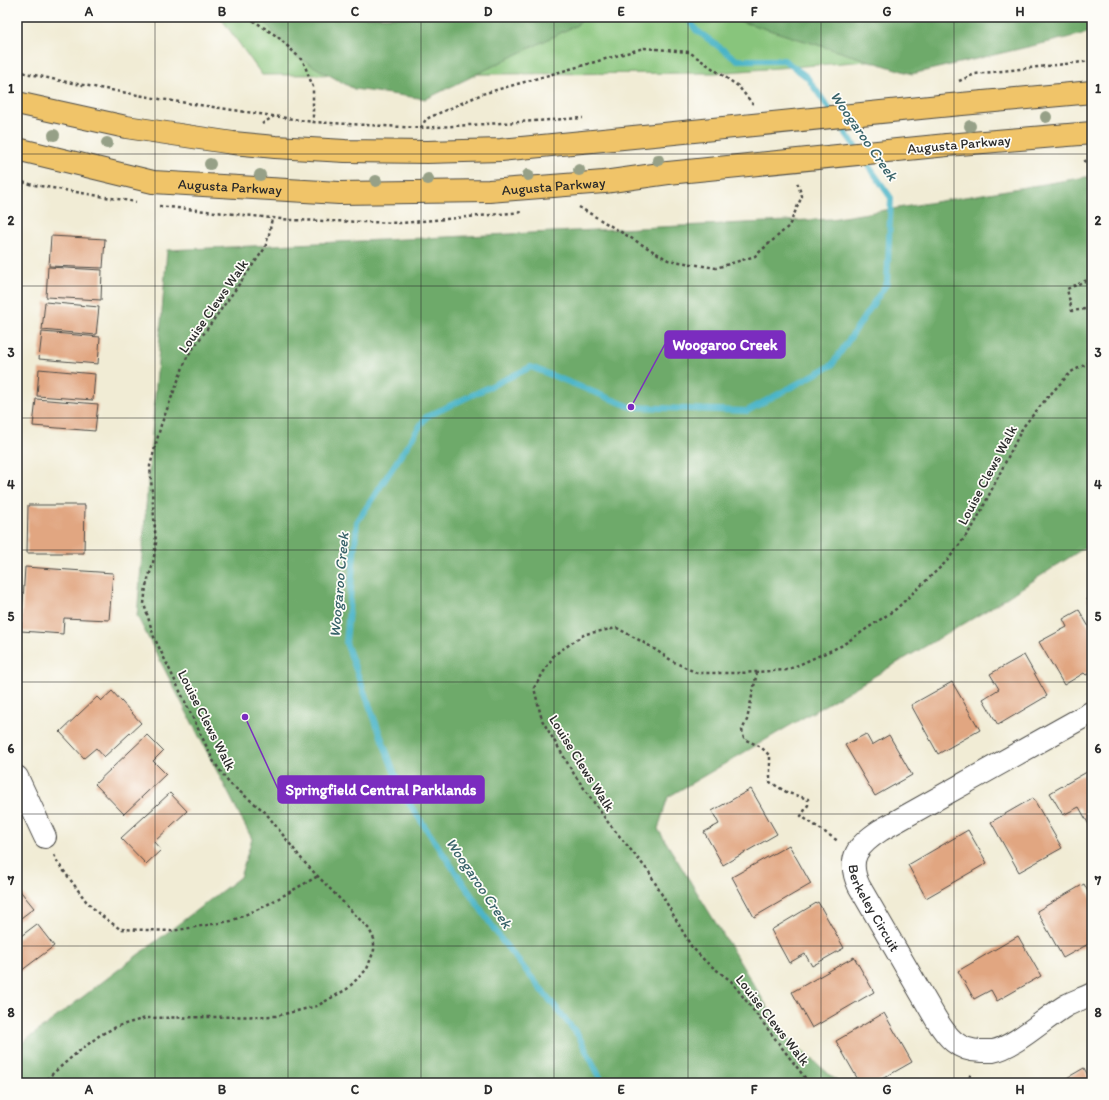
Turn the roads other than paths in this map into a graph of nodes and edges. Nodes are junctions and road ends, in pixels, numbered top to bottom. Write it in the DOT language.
graph roads {
  1 [pos="1092,92"];
  2 [pos="17,103"];
  3 [pos="1092,133"];
  4 [pos="17,149"];
  5 [pos="1092,712"];
  6 [pos="17,777"];
  7 [pos="44,837"];
  8 [pos="1092,994"];
  1 -- 2 [label="main road, bridge"];
  3 -- 4 [label="main road, Augusta Parkway, bridge"];
  5 -- 8 [label="street, Berkeley Circuit"];
  6 -- 7 [label="street"];
}
